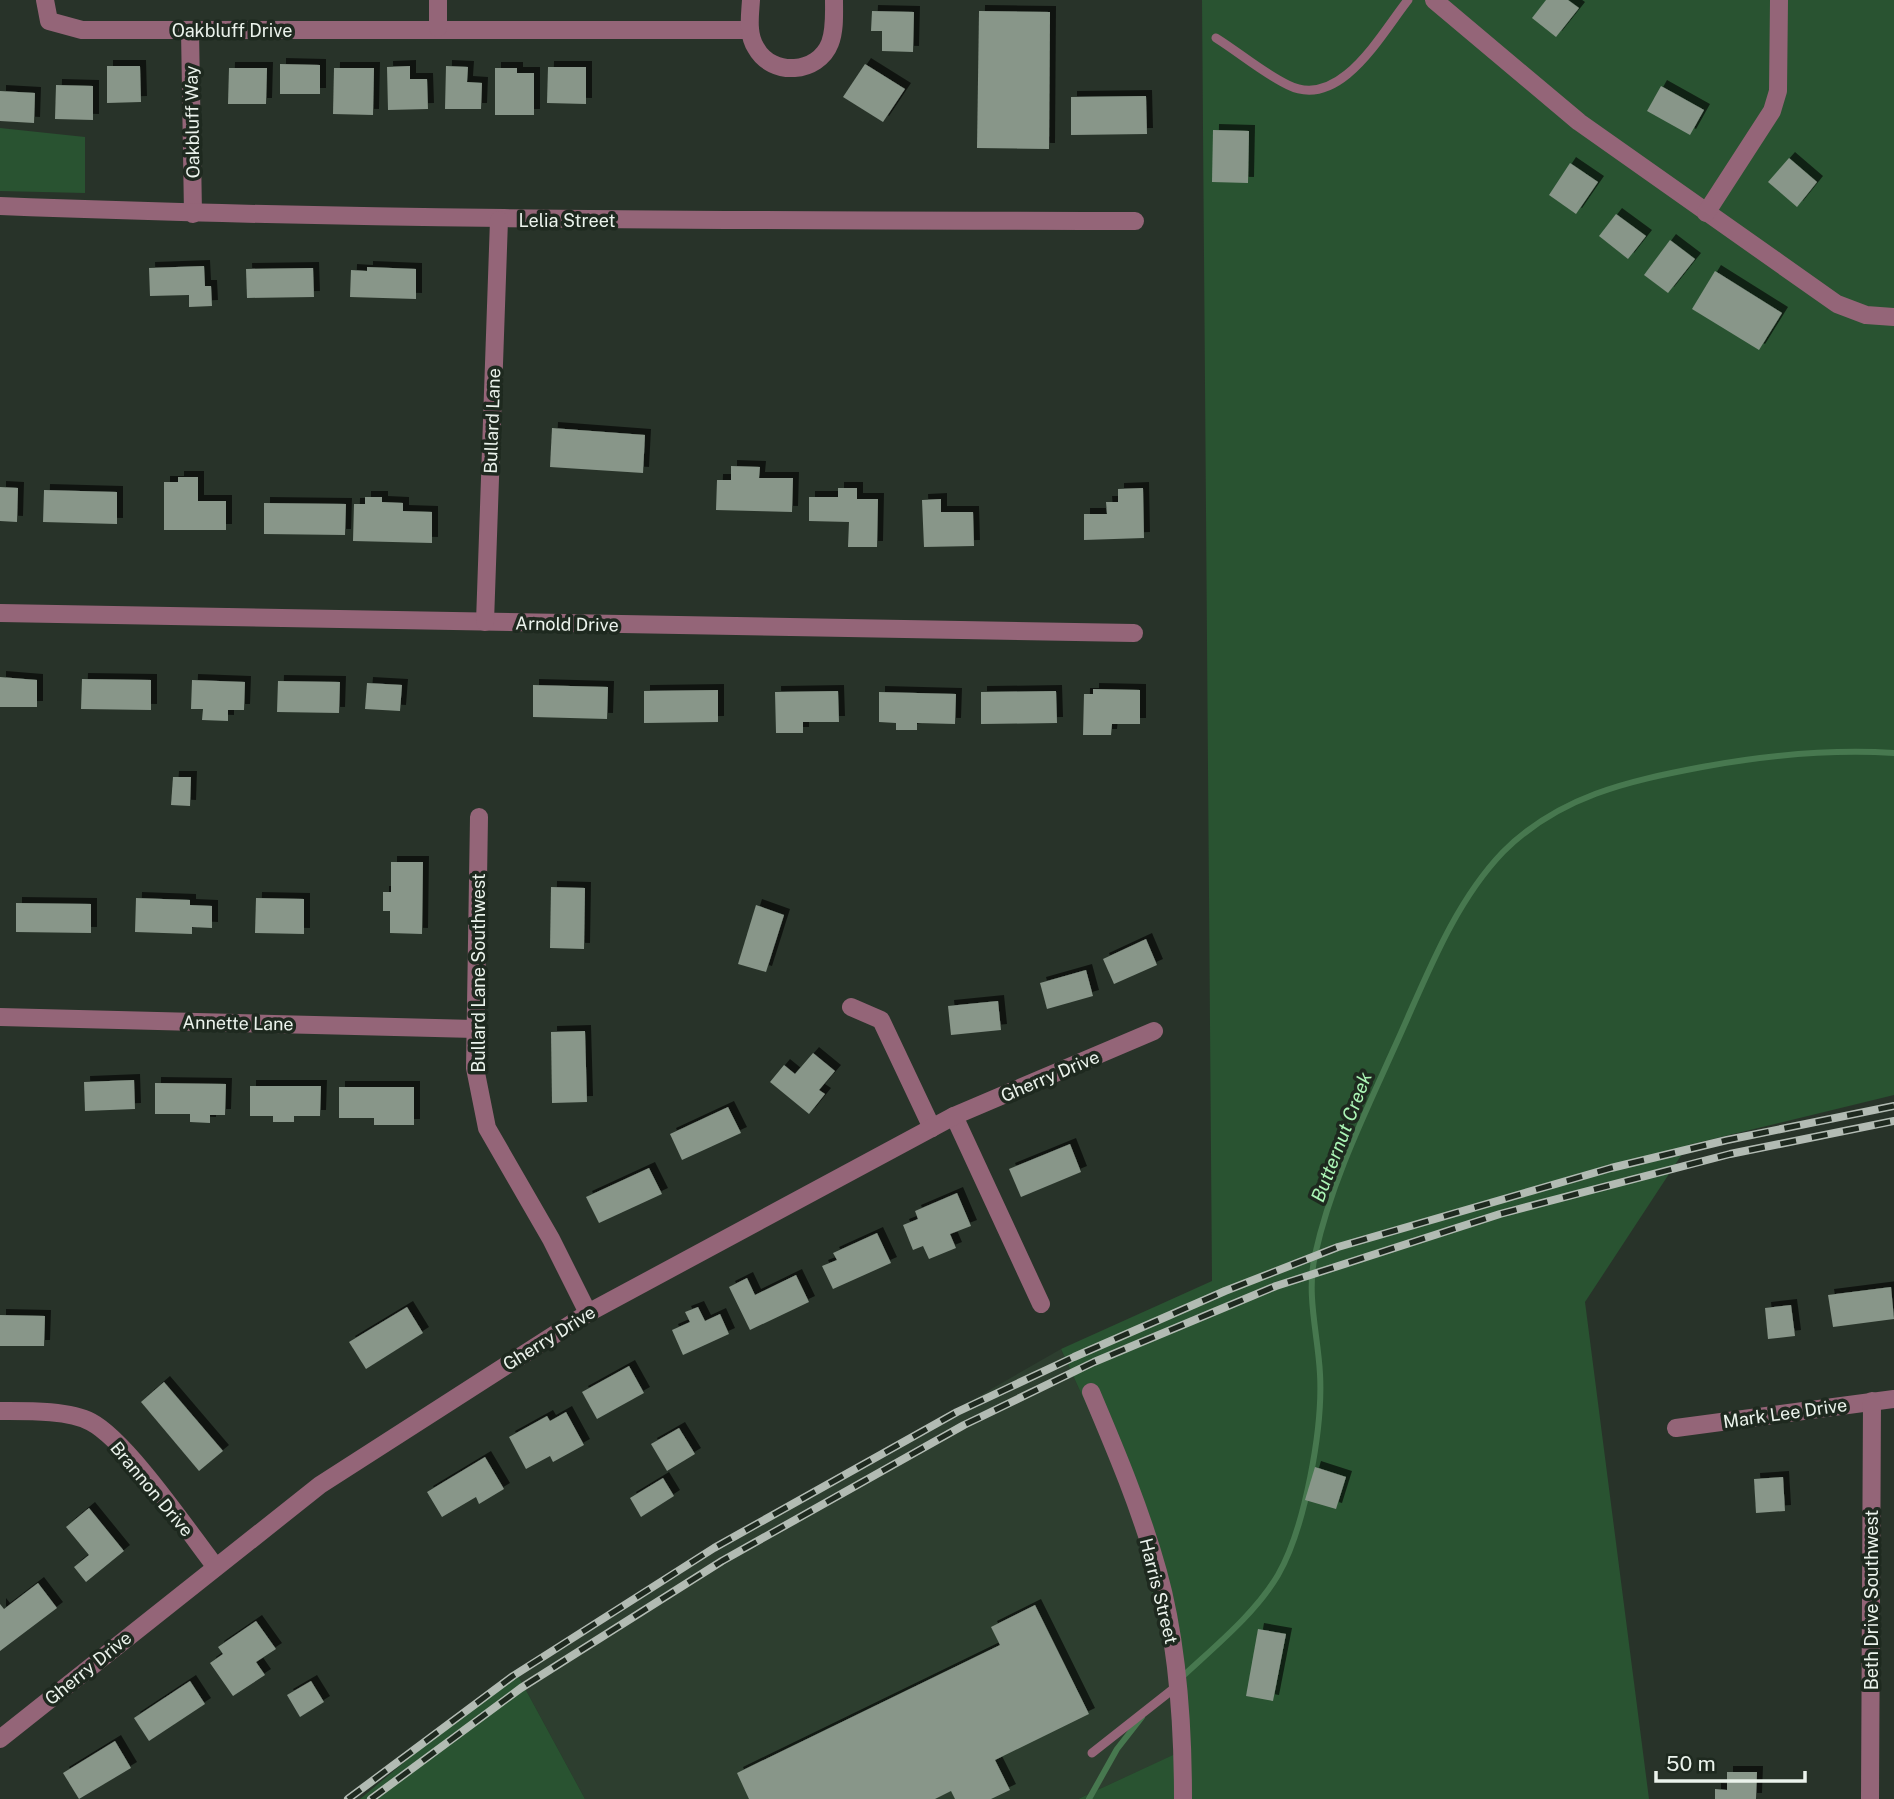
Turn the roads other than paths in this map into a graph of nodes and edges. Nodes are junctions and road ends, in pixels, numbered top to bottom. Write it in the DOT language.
graph roads {
  1 [pos="45,0"];
  2 [pos="438,0"];
  3 [pos="751,0"];
  4 [pos="834,0"];
  5 [pos="1408,0"];
  6 [pos="1434,0"];
  7 [pos="1779,0"];
  8 [pos="438,28"];
  9 [pos="190,30"];
  10 [pos="750,30"];
  11 [pos="1216,38"];
  12 [pos="0,206"];
  13 [pos="1706,213"];
  14 [pos="193,214"];
  15 [pos="499,220"];
  16 [pos="1135,220"];
  17 [pos="1894,317"];
  18 [pos="0,613"];
  19 [pos="485,622"];
  20 [pos="1134,634"];
  21 [pos="479,817"];
  22 [pos="851,1007"];
  23 [pos="0,1017"];
  24 [pos="475,1029"];
  25 [pos="1154,1031"];
  26 [pos="954,1116"];
  27 [pos="932,1128"];
  28 [pos="1041,1304"];
  29 [pos="588,1312"];
  30 [pos="1091,1392"];
  31 [pos="1894,1399"];
  32 [pos="1872,1401"];
  33 [pos="0,1411"];
  34 [pos="1676,1428"];
  35 [pos="215,1566"];
  36 [pos="1177,1686"];
  37 [pos="0,1739"];
  38 [pos="1092,1753"];
  39 [pos="1184,1799"];
  40 [pos="1870,1799"];
  1 -- 9 [label="street, Oakbluff Drive"];
  2 -- 8 [label="street"];
  3 -- 10 [label="street"];
  4 -- 10 [label="street"];
  5 -- 11 [label="lane"];
  6 -- 13 [label="street"];
  7 -- 13 [label="street"];
  8 -- 9 [label="street, Oakbluff Drive"];
  8 -- 10 [label="street, Oakbluff Drive"];
  9 -- 14 [label="street, Oakbluff Way"];
  12 -- 14 [label="street, Lelia Street"];
  13 -- 17 [label="street"];
  14 -- 15 [label="street, Lelia Street"];
  15 -- 16 [label="street, Lelia Street"];
  15 -- 19 [label="street, Bullard Lane"];
  18 -- 19 [label="street, Arnold Drive"];
  19 -- 20 [label="street, Arnold Drive"];
  21 -- 24 [label="street, Bullard Lane Southwest"];
  22 -- 27 [label="street"];
  23 -- 24 [label="street, Annette Lane"];
  24 -- 29 [label="street, Bullard Lane Southwest"];
  25 -- 26 [label="street, Gherry Drive"];
  26 -- 27 [label="street, Gherry Drive"];
  26 -- 28 [label="street"];
  27 -- 29 [label="street, Gherry Drive"];
  29 -- 35 [label="street, Gherry Drive"];
  30 -- 36 [label="street, Harris Street"];
  31 -- 32 [label="street, Mark Lee Drive"];
  32 -- 34 [label="street, Mark Lee Drive"];
  32 -- 40 [label="street, Beth Drive Southwest"];
  33 -- 35 [label="street, Brannon Drive"];
  35 -- 37 [label="street, Gherry Drive"];
  36 -- 38 [label="lane"];
  36 -- 39 [label="street, Harris Street"];
}
